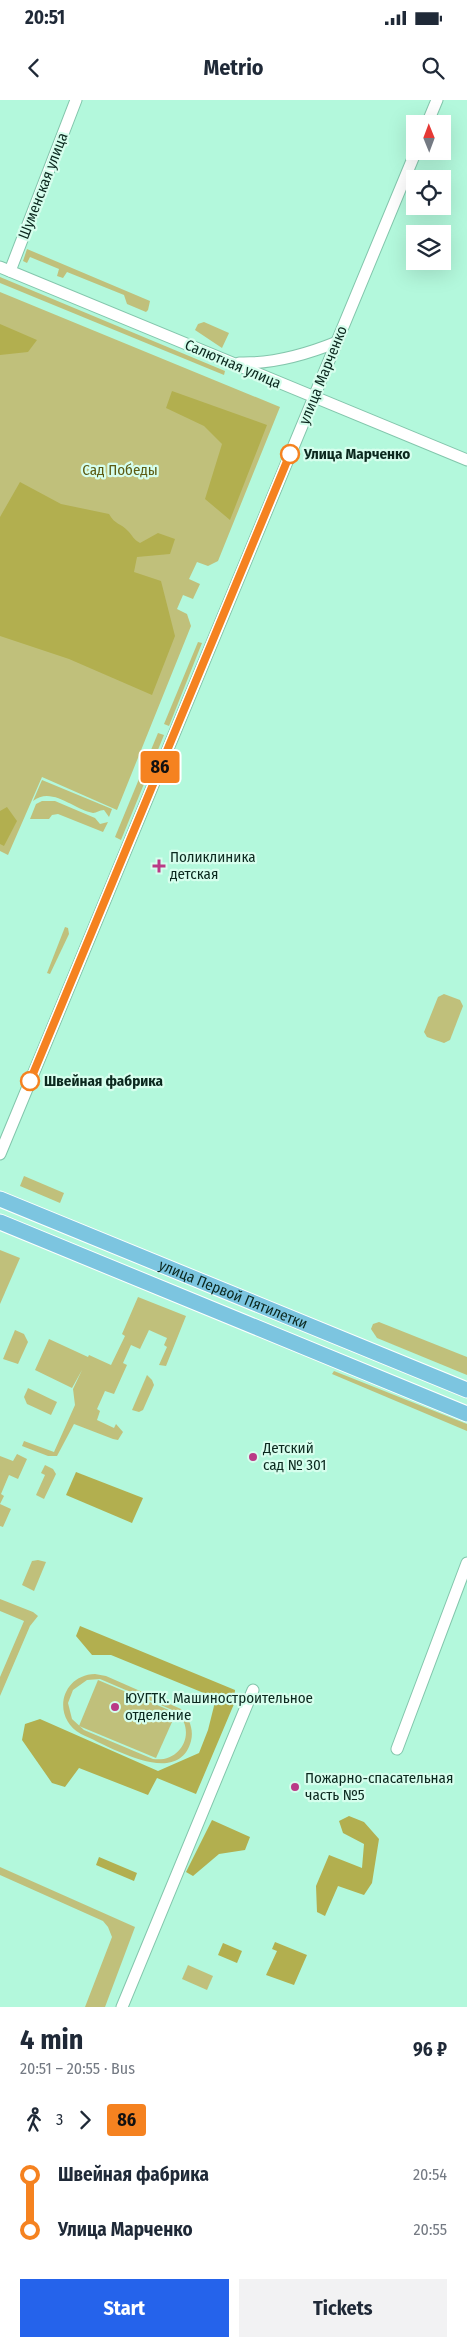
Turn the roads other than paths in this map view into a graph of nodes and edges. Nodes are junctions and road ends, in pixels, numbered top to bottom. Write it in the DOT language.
graph roads {
  1 [pos="76,100"];
  2 [pos="437,100"];
  3 [pos="431,115"];
  4 [pos="412,160"];
  5 [pos="5,269"];
  6 [pos="337,342"];
  7 [pos="232,363"];
  8 [pos="314,397"];
  9 [pos="467,460"];
  10 [pos="0,1154"];
  11 [pos="0,1199"];
  12 [pos="0,1222"];
  13 [pos="467,1390"];
  14 [pos="467,1414"];
  15 [pos="467,1562"];
  16 [pos="254,1690"];
  17 [pos="397,1749"];
  18 [pos="122,2007"];
  1 -- 5 [label="street, Шуменская улица"];
  2 -- 3 [label="street"];
  4 -- 6 [label="street, улица Марченко"];
  5 -- 7 [label="street, Салютная улица"];
  6 -- 7 [label="street"];
  6 -- 8 [label="street, улица Марченко"];
  7 -- 8 [label="street, Салютная улица"];
  8 -- 9 [label="street, Салютная улица"];
  8 -- 10 [label="street, улица Марченко"];
  11 -- 13 [label="main road, улица Первой Пятилетки"];
  12 -- 14 [label="main road, улица Первой Пятилетки"];
  15 -- 17 [label="street"];
  16 -- 18 [label="street"];
}
